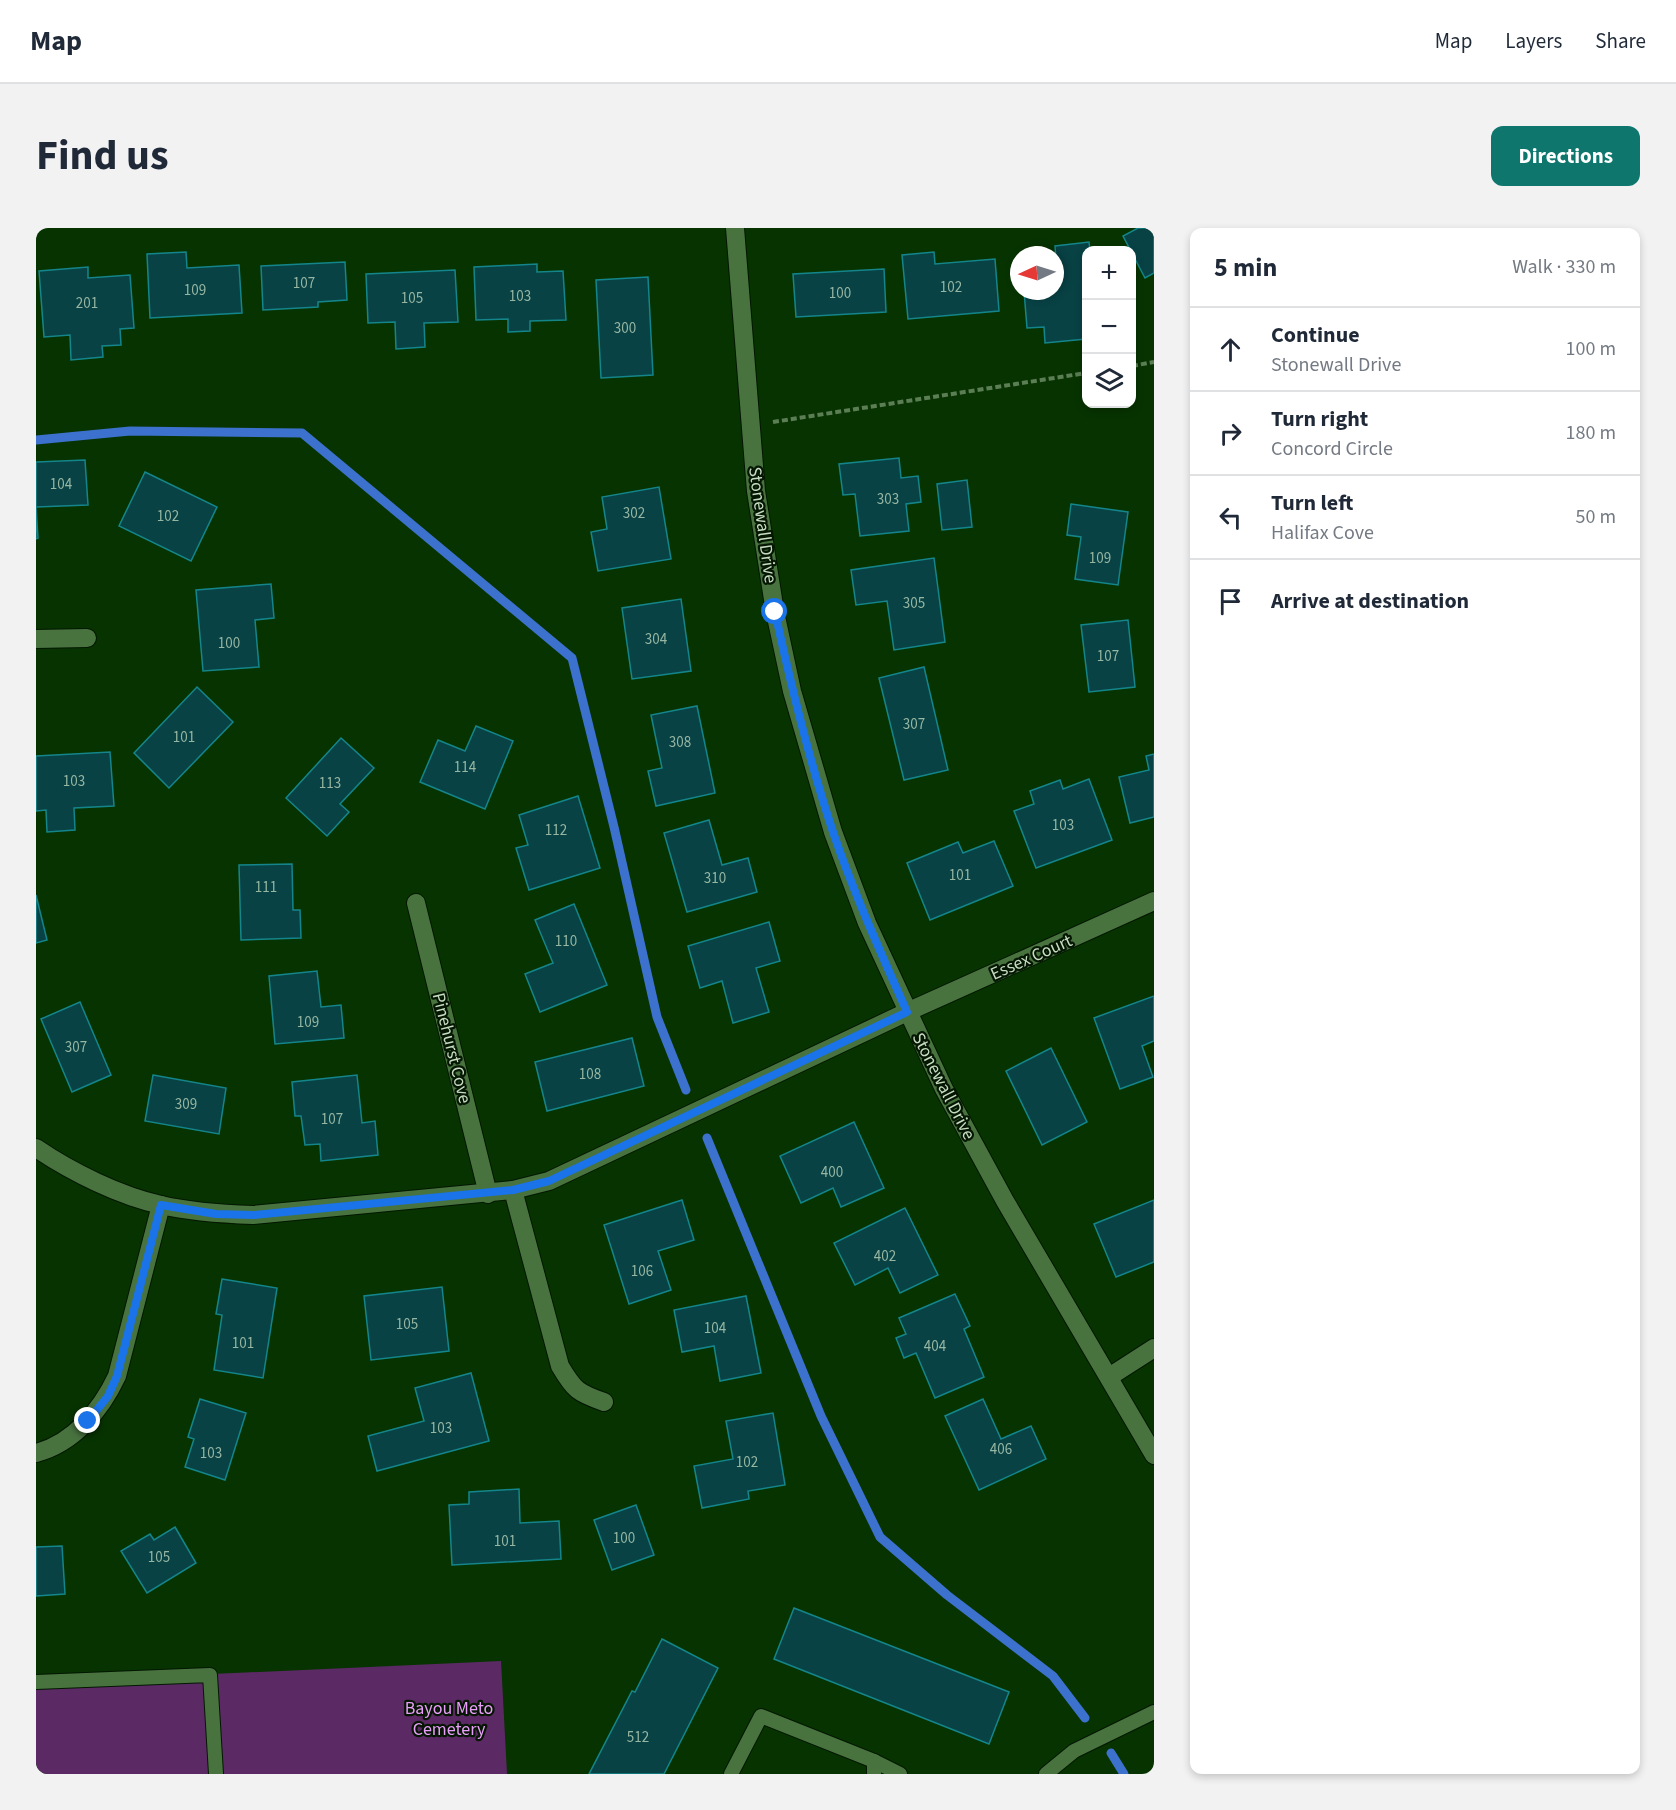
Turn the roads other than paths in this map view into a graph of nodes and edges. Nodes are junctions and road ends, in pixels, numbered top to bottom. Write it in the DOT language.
graph roads {
  1 [pos="735,228"];
  2 [pos="87,638"];
  3 [pos="36,639"];
  4 [pos="1154,901"];
  5 [pos="417,903"];
  6 [pos="907,1012"];
  7 [pos="36,1148"];
  8 [pos="513,1190"];
  9 [pos="488,1194"];
  10 [pos="161,1205"];
  11 [pos="1154,1348"];
  12 [pos="1109,1377"];
  13 [pos="604,1402"];
  14 [pos="36,1453"];
  15 [pos="1154,1455"];
  16 [pos="36,1682"];
  17 [pos="1154,1712"];
  18 [pos="874,1767"];
  19 [pos="216,1774"];
  20 [pos="731,1774"];
  21 [pos="900,1774"];
  22 [pos="1046,1774"];
  1 -- 6 [label="street, Stonewall Drive"];
  2 -- 3 [label="street"];
  4 -- 6 [label="street, Essex Court"];
  5 -- 9 [label="street, Pinehurst Cove"];
  6 -- 8 [label="street, Essex Court"];
  6 -- 12 [label="street, Stonewall Drive"];
  7 -- 10 [label="street, Essex Court"];
  8 -- 9 [label="street, Essex Court"];
  8 -- 13 [label="street"];
  9 -- 10 [label="street, Essex Court"];
  10 -- 14 [label="street"];
  11 -- 12 [label="street"];
  12 -- 15 [label="street, Stonewall Drive"];
  16 -- 19 [label="lane"];
  17 -- 22 [label="lane"];
  18 -- 20 [label="lane"];
  18 -- 21 [label="lane"];
}
